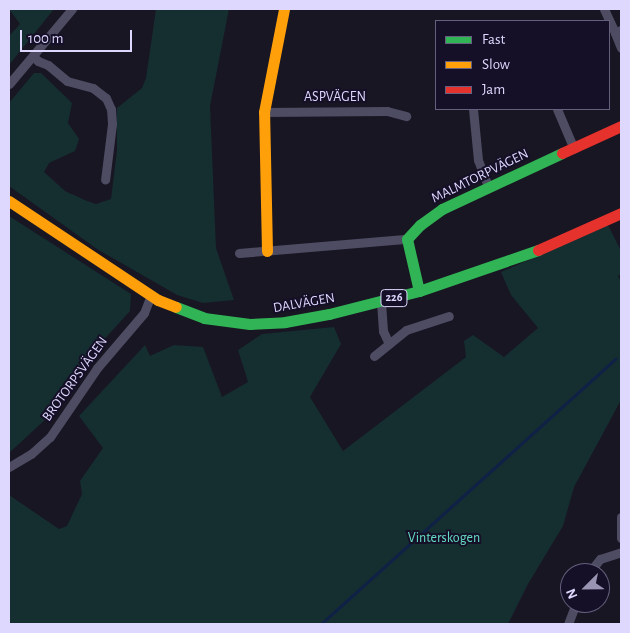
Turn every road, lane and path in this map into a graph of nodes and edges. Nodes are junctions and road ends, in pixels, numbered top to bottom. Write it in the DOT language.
graph roads {
  1 [pos="72,9"];
  2 [pos="284,9"];
  3 [pos="604,9"];
  4 [pos="618,31"];
  5 [pos="621,48"];
  6 [pos="33,56"];
  7 [pos="9,84"];
  8 [pos="473,110"];
  9 [pos="557,110"];
  10 [pos="264,112"];
  11 [pos="406,116"];
  12 [pos="621,126"];
  13 [pos="574,148"];
  14 [pos="105,180"];
  15 [pos="488,186"];
  16 [pos="9,201"];
  17 [pos="621,213"];
  18 [pos="407,239"];
  19 [pos="267,251"];
  20 [pos="239,253"];
  21 [pos="419,291"];
  22 [pos="152,295"];
  23 [pos="381,302"];
  24 [pos="449,316"];
  25 [pos="389,344"];
  26 [pos="374,356"];
  27 [pos="9,467"];
  28 [pos="621,517"];
  29 [pos="621,538"];
  30 [pos="621,552"];
  31 [pos="597,563"];
  1 -- 6 [label="street"];
  2 -- 10 [label="main road"];
  3 -- 4 [label="street"];
  4 -- 5 [label="street"];
  6 -- 7 [label="street"];
  6 -- 14 [label="street"];
  8 -- 15 [label="street"];
  9 -- 13 [label="street"];
  10 -- 11 [label="street, ASPVÄGEN"];
  10 -- 19 [label="main road"];
  12 -- 13 [label="main road, MALMTORPVÄGEN"];
  13 -- 15 [label="main road, MALMTORPVÄGEN"];
  15 -- 18 [label="main road, MALMTORPVÄGEN"];
  16 -- 22 [label="main road, DALVÄGEN / 226"];
  17 -- 21 [label="main road, DALVÄGEN / 226"];
  18 -- 19 [label="street"];
  18 -- 21 [label="main road"];
  19 -- 20 [label="street"];
  21 -- 23 [label="main road, DALVÄGEN / 226"];
  22 -- 23 [label="main road, DALVÄGEN / 226"];
  22 -- 27 [label="street, BROTORPSVÄGEN"];
  23 -- 25 [label="street"];
  24 -- 25 [label="street"];
  25 -- 26 [label="street"];
  28 -- 29 [label="street"];
  30 -- 31 [label="street"];
}
